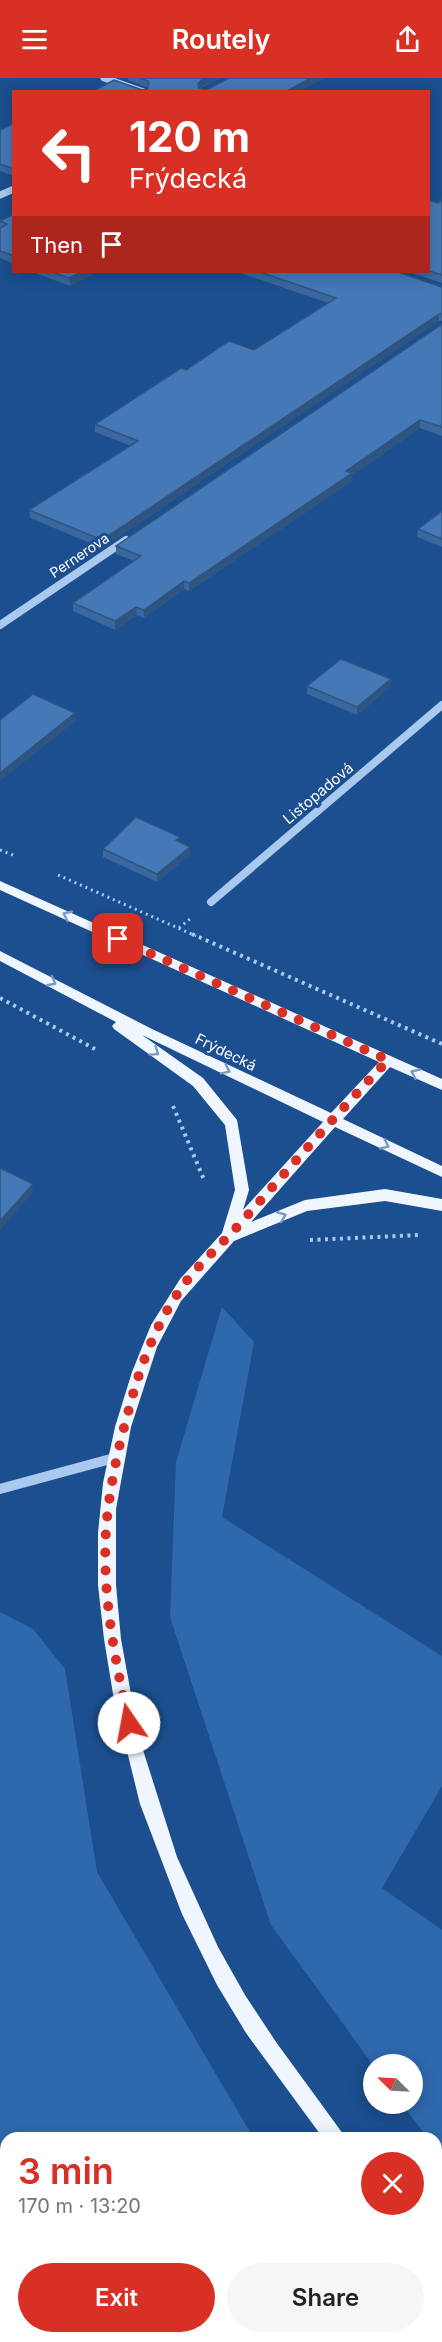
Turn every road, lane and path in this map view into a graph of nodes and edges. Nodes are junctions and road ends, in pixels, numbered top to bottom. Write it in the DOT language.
graph roads {
  1 [pos="104,78"];
  2 [pos="138,90"];
  3 [pos="138,532"];
  4 [pos="0,625"];
  5 [pos="442,705"];
  6 [pos="0,850"];
  7 [pos="21,859"];
  8 [pos="53,873"];
  9 [pos="0,885"];
  10 [pos="211,902"];
  11 [pos="0,955"];
  12 [pos="74,993"];
  13 [pos="442,1044"];
  14 [pos="388,1060"];
  15 [pos="442,1085"];
  16 [pos="332,1120"];
  17 [pos="442,1172"];
  18 [pos="442,1205"];
  19 [pos="228,1238"];
  20 [pos="118,1457"];
  21 [pos="0,1489"];
  22 [pos="332,2132"];
  1 -- 2 [label="street"];
  3 -- 4 [label="street, Pernerova"];
  5 -- 10 [label="street, Listopadová"];
  6 -- 7 [label="path"];
  8 -- 13 [label="path"];
  14 -- 9 [label="main road, one-way"];
  11 -- 12 [label="main road, Frýdecká, one-way"];
  12 -- 16 [label="main road, Frýdecká, one-way"];
  12 -- 19 [label="main road, one-way"];
  15 -- 14 [label="main road, one-way"];
  14 -- 16 [label="main road"];
  16 -- 17 [label="main road, Frýdecká, one-way"];
  16 -- 19 [label="main road"];
  19 -- 18 [label="main road, one-way"];
  19 -- 20 [label="main road"];
  20 -- 21 [label="street"];
  20 -- 22 [label="main road"];
}
